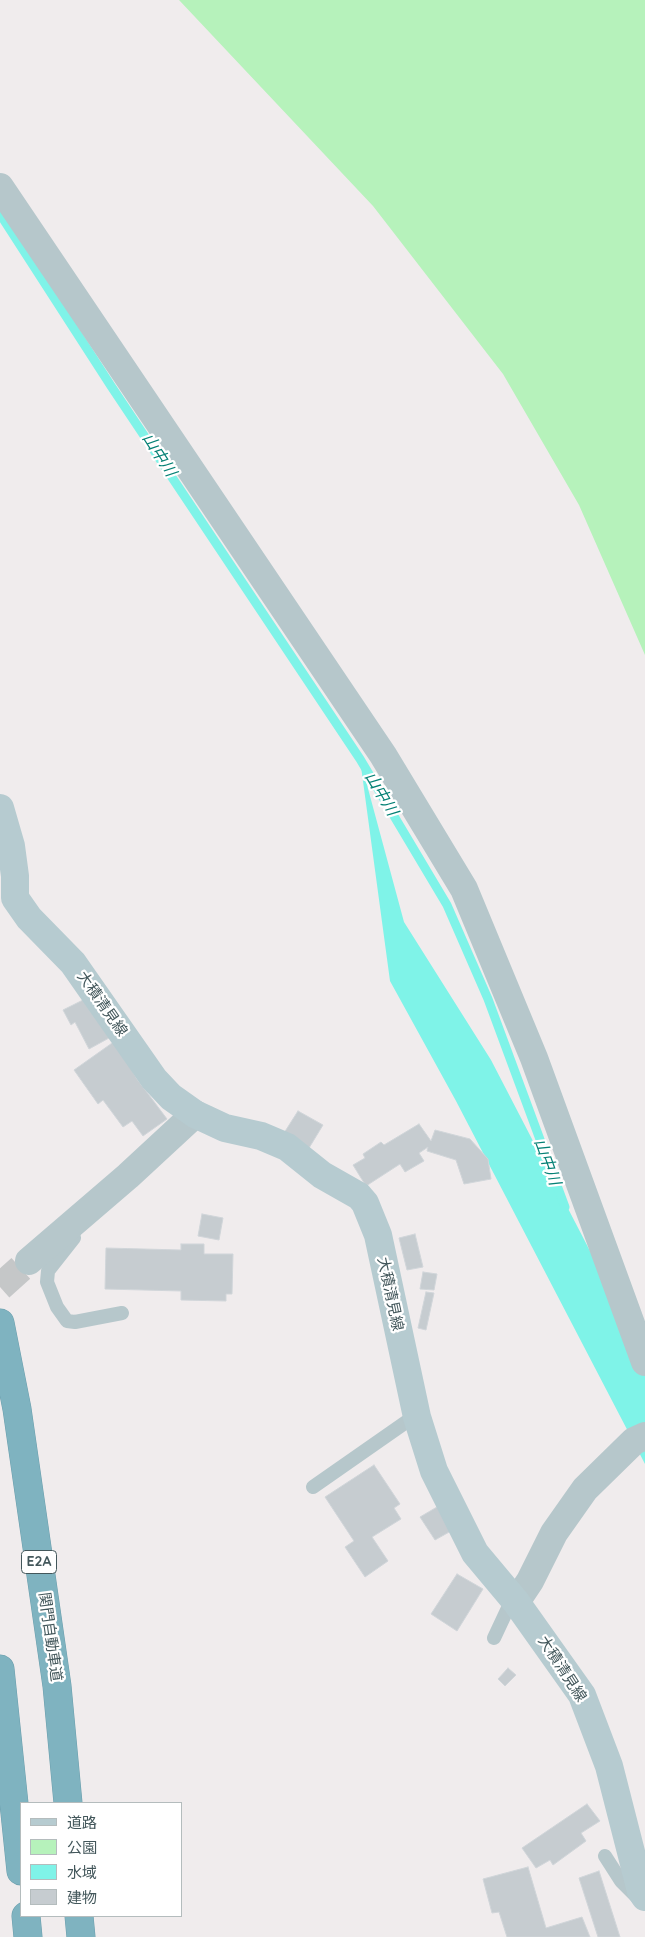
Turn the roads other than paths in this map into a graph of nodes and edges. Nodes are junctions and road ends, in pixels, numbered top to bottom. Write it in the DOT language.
graph roads {
  1 [pos="0,188"];
  2 [pos="0,808"];
  3 [pos="195,1114"];
  4 [pos="71,1223"];
  5 [pos="29,1261"];
  6 [pos="122,1313"];
  7 [pos="0,1323"];
  8 [pos="645,1362"];
  9 [pos="417,1417"];
  10 [pos="639,1439"];
  11 [pos="313,1488"];
  12 [pos="516,1602"];
  13 [pos="494,1638"];
  14 [pos="0,1669"];
  15 [pos="68,1802"];
  16 [pos="605,1856"];
  17 [pos="20,1861"];
  18 [pos="645,1899"];
  19 [pos="26,1917"];
  20 [pos="79,1917"];
  21 [pos="28,1937"];
  22 [pos="81,1937"];
  1 -- 8 [label="street"];
  2 -- 3 [label="main road, 大積清見線"];
  3 -- 4 [label="street"];
  3 -- 9 [label="main road, 大積清見線"];
  4 -- 5 [label="street"];
  4 -- 6 [label="lane"];
  7 -- 15 [label="highway, 関門自動車道 / E2A"];
  9 -- 11 [label="lane"];
  9 -- 12 [label="main road, 大積清見線"];
  10 -- 12 [label="street"];
  12 -- 13 [label="lane"];
  12 -- 18 [label="main road, 大積清見線"];
  14 -- 17 [label="highway"];
  16 -- 18 [label="lane"];
  19 -- 21 [label="highway"];
  20 -- 22 [label="highway"];
}
